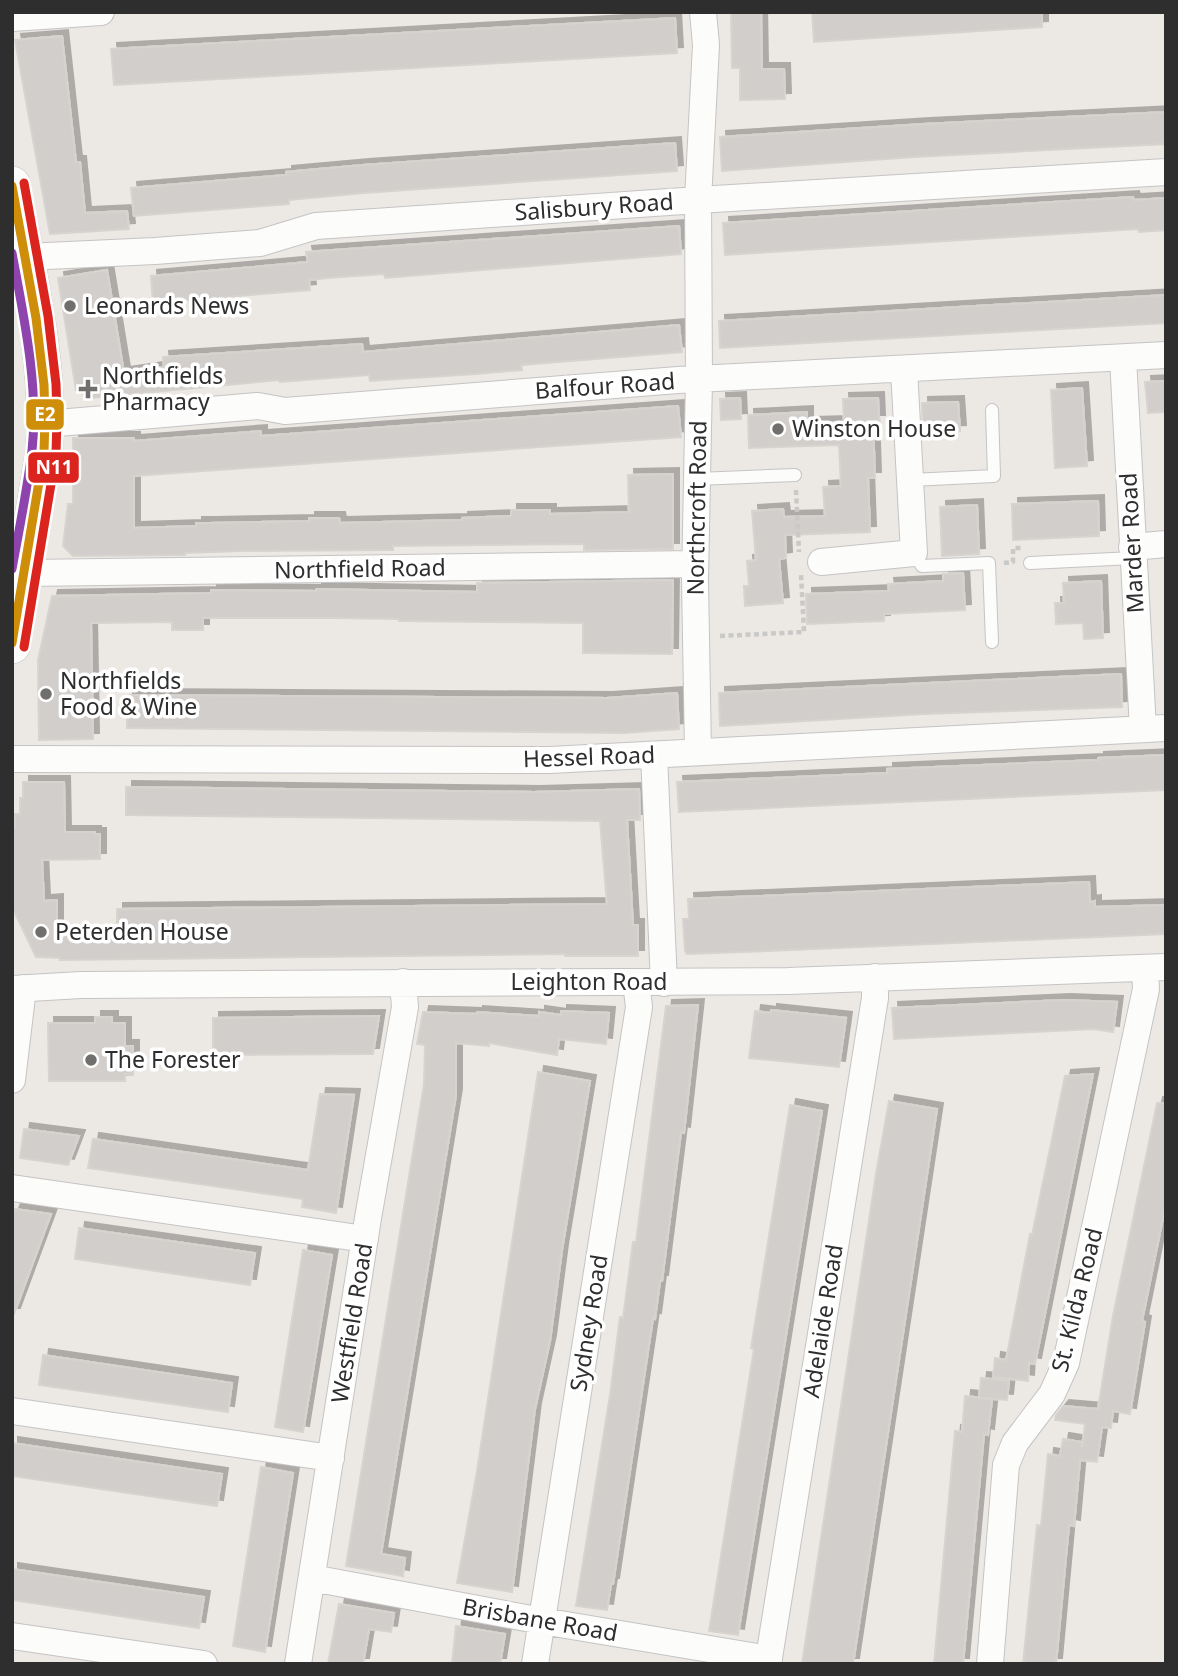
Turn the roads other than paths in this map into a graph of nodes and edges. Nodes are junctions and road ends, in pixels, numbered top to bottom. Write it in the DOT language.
graph roads {
  1 [pos="101,12"];
  2 [pos="703,12"];
  3 [pos="12,18"];
  4 [pos="1166,172"];
  5 [pos="12,186"];
  6 [pos="698,200"];
  7 [pos="20,250"];
  8 [pos="1166,355"];
  9 [pos="1123,358"];
  10 [pos="904,369"];
  11 [pos="699,379"];
  12 [pos="992,410"];
  13 [pos="46,424"];
  14 [pos="795,475"];
  15 [pos="697,479"];
  16 [pos="911,480"];
  17 [pos="1166,544"];
  18 [pos="1132,552"];
  19 [pos="914,553"];
  20 [pos="821,562"];
  21 [pos="1030,563"];
  22 [pos="695,564"];
  23 [pos="26,573"];
  24 [pos="992,642"];
  25 [pos="12,645"];
  26 [pos="1154,729"];
  27 [pos="698,752"];
  28 [pos="654,755"];
  29 [pos="12,759"];
  30 [pos="1156,968"];
  31 [pos="876,977"];
  32 [pos="403,982"];
  33 [pos="636,982"];
  34 [pos="664,983"];
  35 [pos="18,988"];
  36 [pos="12,1080"];
  37 [pos="12,1188"];
  38 [pos="365,1239"];
  39 [pos="12,1411"];
  40 [pos="331,1458"];
  41 [pos="312,1578"];
  42 [pos="542,1621"];
  43 [pos="12,1636"];
  44 [pos="768,1662"];
  45 [pos="204,1664"];
  46 [pos="298,1664"];
  47 [pos="535,1664"];
  48 [pos="990,1664"];
  1 -- 3 [label="street"];
  2 -- 6 [label="street, Northcroft Road"];
  4 -- 6 [label="street, Salisbury Road"];
  5 -- 7 [label="main road"];
  6 -- 7 [label="street, Salisbury Road"];
  6 -- 11 [label="street, Northcroft Road"];
  7 -- 13 [label="main road"];
  8 -- 9 [label="street, Balfour Road"];
  9 -- 10 [label="street, Balfour Road"];
  9 -- 18 [label="street, Marder Road"];
  10 -- 11 [label="street, Balfour Road"];
  10 -- 16 [label="street"];
  11 -- 13 [label="street, Balfour Road"];
  11 -- 15 [label="street, Northcroft Road"];
  12 -- 16 [label="lane"];
  13 -- 23 [label="main road"];
  14 -- 15 [label="lane"];
  15 -- 22 [label="street, Northcroft Road"];
  16 -- 19 [label="street"];
  17 -- 18 [label="street"];
  18 -- 21 [label="lane"];
  18 -- 26 [label="street, Marder Road"];
  19 -- 20 [label="street"];
  19 -- 24 [label="lane"];
  22 -- 23 [label="street, Northfield Road"];
  22 -- 27 [label="street, Northcroft Road"];
  23 -- 25 [label="main road"];
  26 -- 27 [label="street, Hessel Road"];
  27 -- 28 [label="street, Hessel Road"];
  28 -- 29 [label="street, Hessel Road"];
  28 -- 34 [label="street"];
  30 -- 31 [label="street, Leighton Road"];
  30 -- 48 [label="street, St. Kilda Road"];
  31 -- 34 [label="street, Leighton Road"];
  31 -- 44 [label="street, Adelaide Road"];
  32 -- 33 [label="street, Leighton Road"];
  32 -- 35 [label="street, Leighton Road"];
  32 -- 38 [label="street, Westfield Road"];
  33 -- 34 [label="street, Leighton Road"];
  33 -- 42 [label="street, Sydney Road"];
  35 -- 36 [label="street"];
  37 -- 38 [label="street"];
  38 -- 40 [label="street, Westfield Road"];
  39 -- 40 [label="street"];
  40 -- 41 [label="street, Westfield Road"];
  41 -- 42 [label="street, Brisbane Road"];
  41 -- 46 [label="street, Westfield Road"];
  42 -- 44 [label="street, Brisbane Road"];
  42 -- 47 [label="street, Sydney Road"];
  43 -- 45 [label="street"];
}
